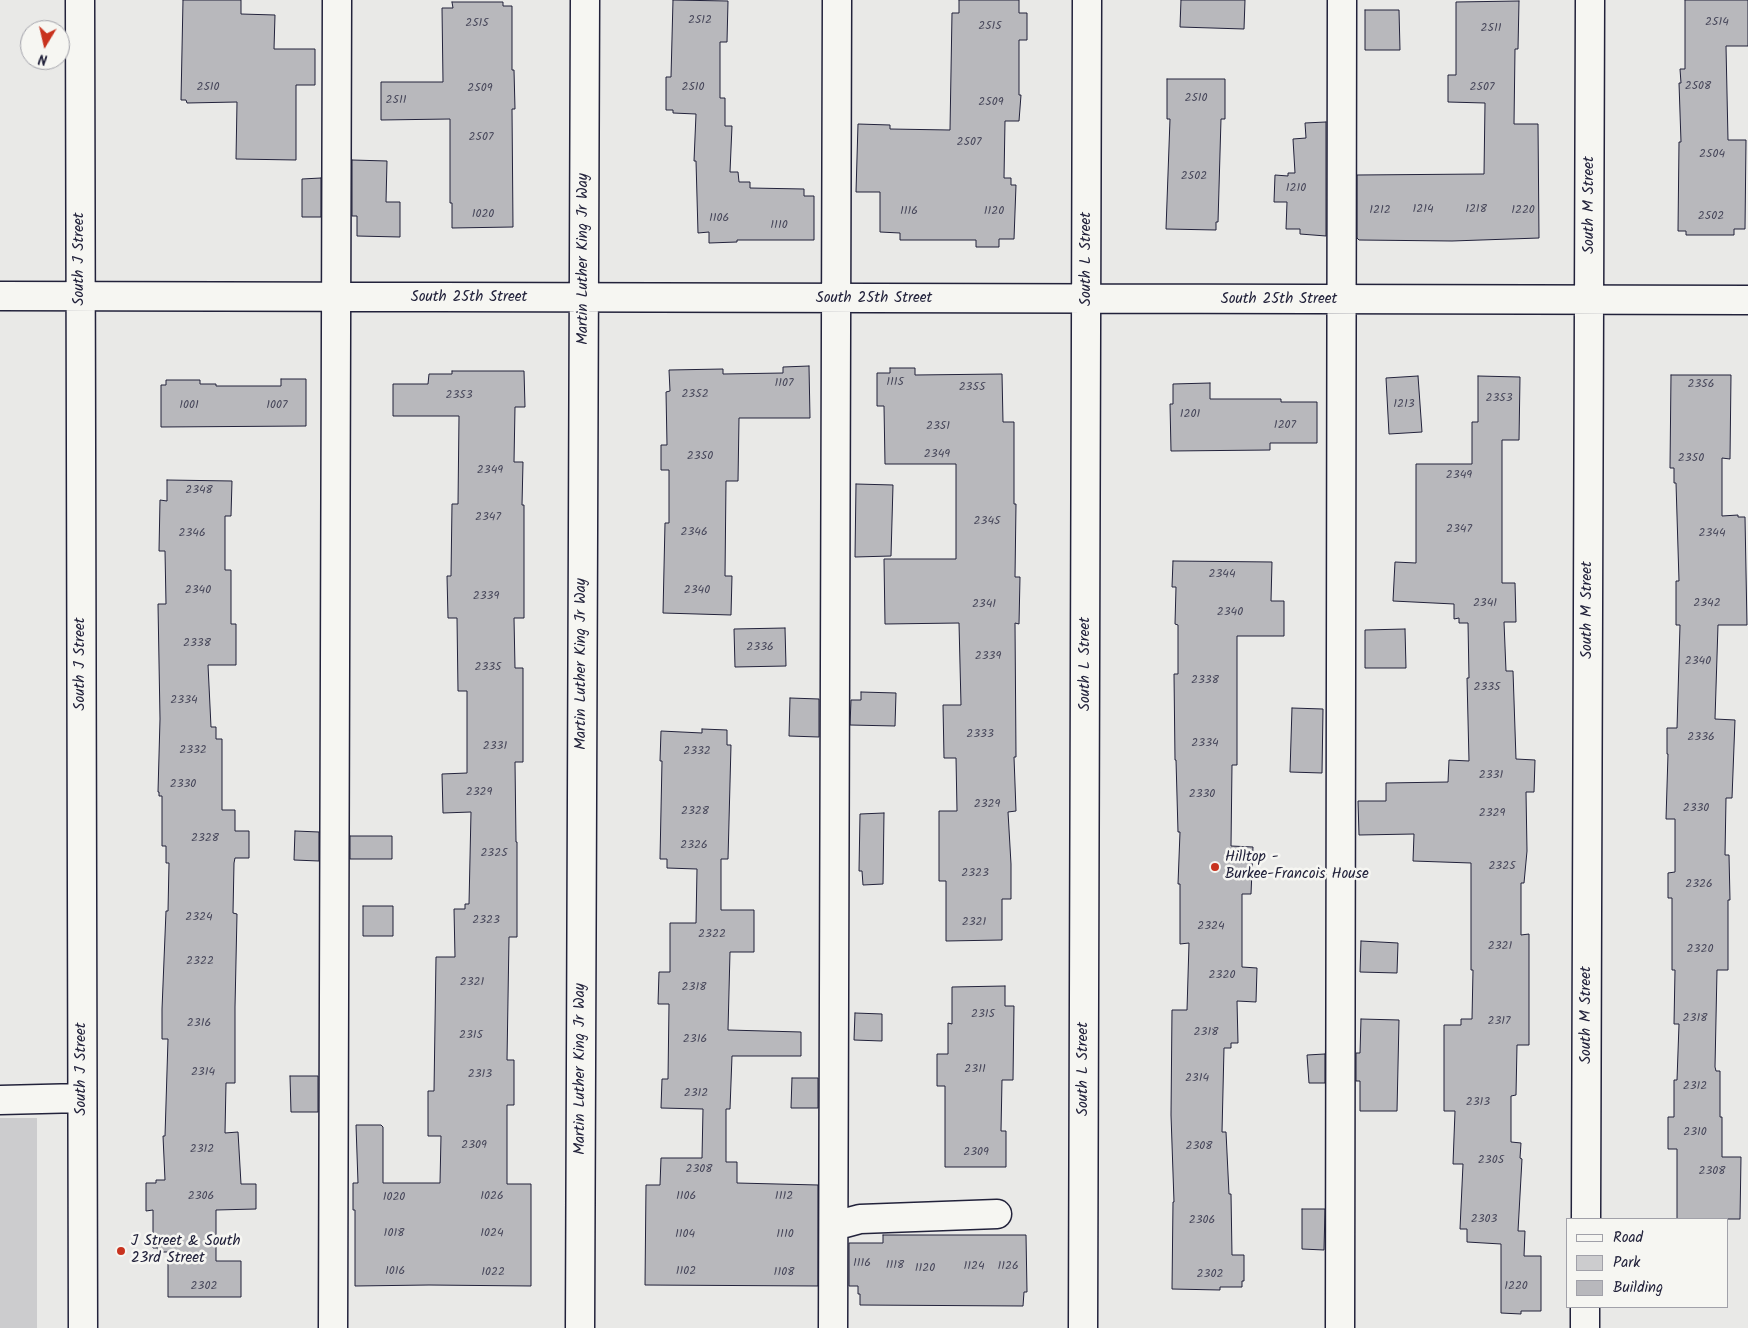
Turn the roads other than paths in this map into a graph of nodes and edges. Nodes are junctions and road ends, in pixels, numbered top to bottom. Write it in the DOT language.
graph roads {
  1 [pos="80,0"];
  2 [pos="337,0"];
  3 [pos="585,0"];
  4 [pos="837,0"];
  5 [pos="1087,0"];
  6 [pos="1342,0"];
  7 [pos="1590,0"];
  8 [pos="0,296"];
  9 [pos="80,296"];
  10 [pos="337,297"];
  11 [pos="584,298"];
  12 [pos="836,299"];
  13 [pos="1087,299"];
  14 [pos="1341,300"];
  15 [pos="1590,300"];
  16 [pos="1748,300"];
  17 [pos="82,1098"];
  18 [pos="0,1100"];
  19 [pos="997,1214"];
  20 [pos="1586,1218"];
  21 [pos="834,1226"];
  22 [pos="1585,1308"];
  23 [pos="83,1328"];
  24 [pos="333,1328"];
  25 [pos="580,1328"];
  26 [pos="833,1328"];
  27 [pos="1082,1328"];
  28 [pos="1340,1328"];
  29 [pos="1585,1328"];
  1 -- 9 [label="street, South J Street"];
  2 -- 10 [label="street"];
  3 -- 11 [label="street, Martin Luther King Jr Way"];
  4 -- 12 [label="street"];
  5 -- 13 [label="street, South L Street"];
  6 -- 14 [label="street"];
  7 -- 15 [label="street, South M Street"];
  8 -- 9 [label="street, South 25th Street"];
  9 -- 10 [label="street, South 25th Street"];
  9 -- 17 [label="street, South J Street"];
  10 -- 11 [label="street, South 25th Street"];
  10 -- 24 [label="street"];
  11 -- 12 [label="street, South 25th Street"];
  11 -- 25 [label="street, Martin Luther King Jr Way"];
  12 -- 13 [label="street, South 25th Street"];
  12 -- 21 [label="street"];
  13 -- 14 [label="street, South 25th Street"];
  13 -- 27 [label="street, South L Street"];
  14 -- 15 [label="street, South 25th Street"];
  14 -- 28 [label="street"];
  15 -- 16 [label="street, South 25th Street"];
  15 -- 20 [label="street, South M Street"];
  17 -- 18 [label="street"];
  17 -- 23 [label="street, South J Street"];
  19 -- 21 [label="street"];
  21 -- 26 [label="street"];
  22 -- 29 [label="street"];
}
